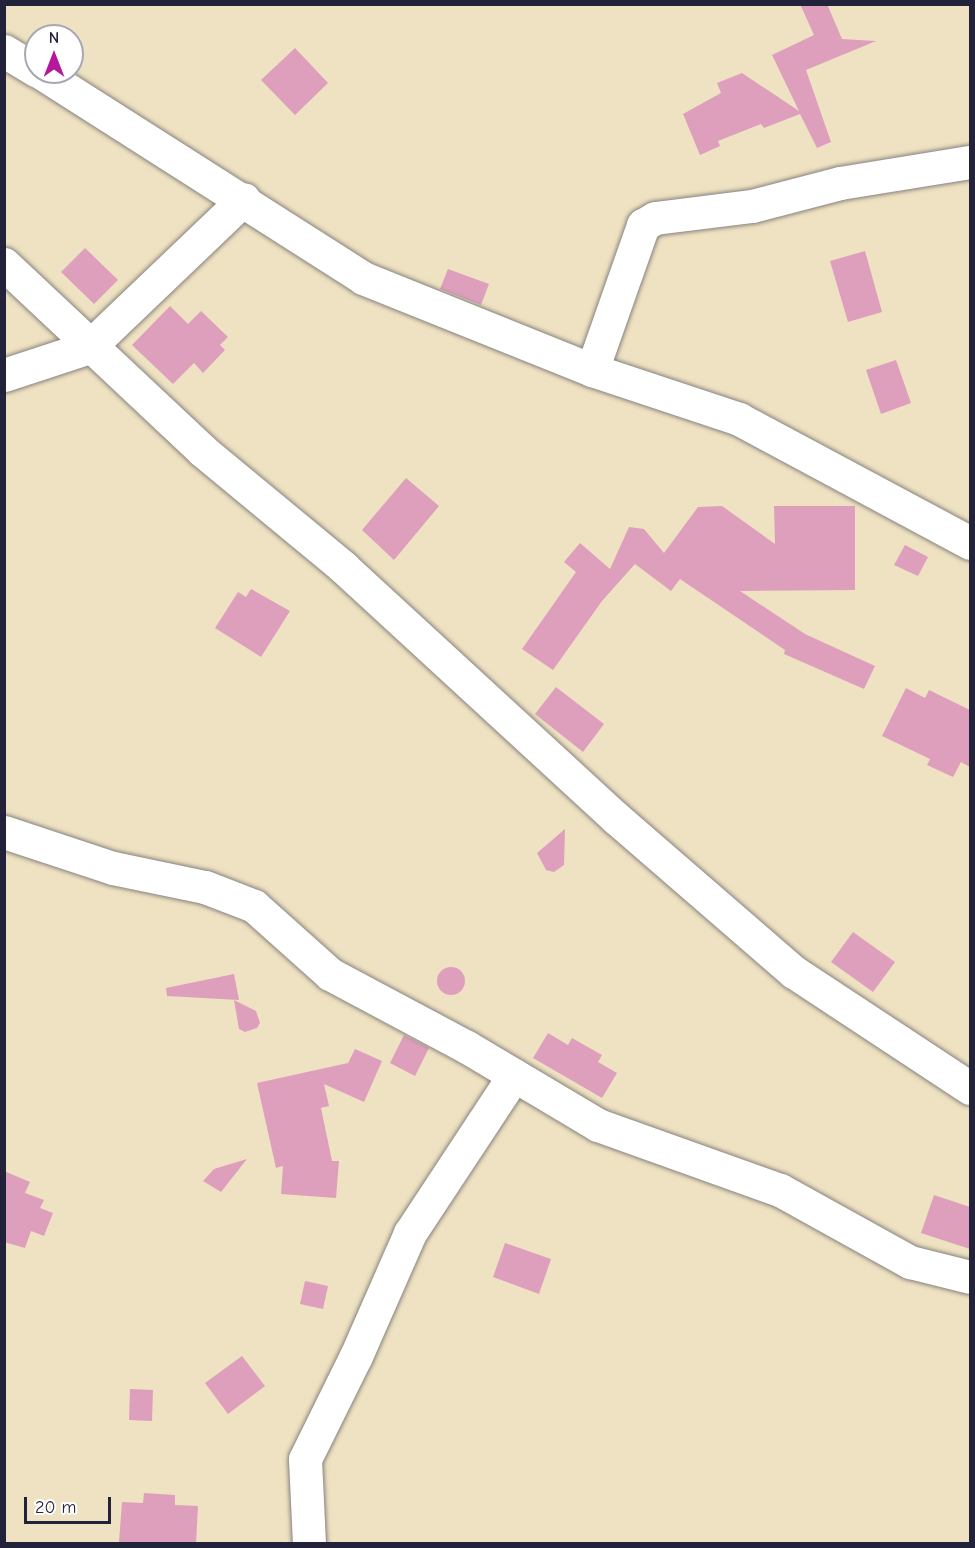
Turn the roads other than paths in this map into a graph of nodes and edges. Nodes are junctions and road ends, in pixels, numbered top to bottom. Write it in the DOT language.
graph roads {
  1 [pos="4,51"];
  2 [pos="24,63"];
  3 [pos="59,84"];
  4 [pos="970,162"];
  5 [pos="244,199"];
  6 [pos="4,264"];
  7 [pos="89,347"];
  8 [pos="592,370"];
  9 [pos="4,375"];
  10 [pos="970,543"];
  11 [pos="4,832"];
  12 [pos="957,1065"];
  13 [pos="514,1075"];
  14 [pos="970,1088"];
  15 [pos="970,1276"];
  16 [pos="309,1544"];
  1 -- 2 [label="street"];
  3 -- 5 [label="street"];
  4 -- 8 [label="street"];
  5 -- 7 [label="street"];
  5 -- 8 [label="street"];
  6 -- 7 [label="street"];
  7 -- 9 [label="street"];
  7 -- 12 [label="street"];
  8 -- 10 [label="street"];
  11 -- 13 [label="street"];
  12 -- 14 [label="street"];
  13 -- 15 [label="street"];
  13 -- 16 [label="street"];
}
